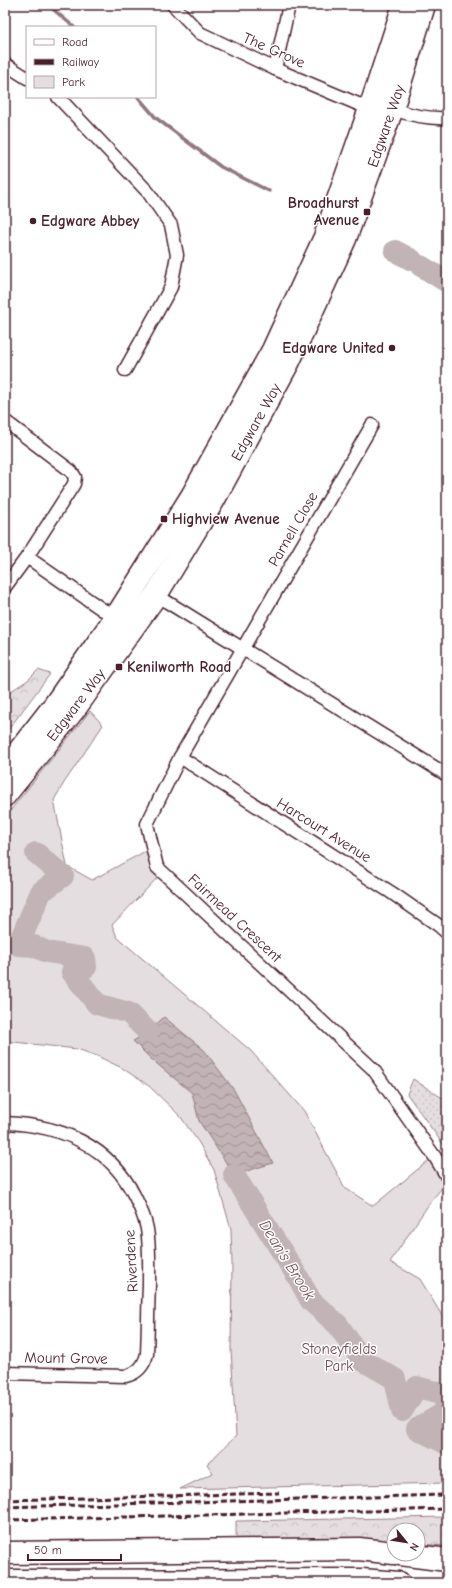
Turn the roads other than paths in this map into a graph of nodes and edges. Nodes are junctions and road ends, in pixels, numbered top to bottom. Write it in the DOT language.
graph roads {
  1 [pos="173,5"];
  2 [pos="289,5"];
  3 [pos="404,5"];
  4 [pos="424,5"];
  5 [pos="5,64"];
  6 [pos="275,69"];
  7 [pos="26,77"];
  8 [pos="59,98"];
  9 [pos="382,108"];
  10 [pos="447,118"];
  11 [pos="125,370"];
  12 [pos="5,421"];
  13 [pos="372,425"];
  14 [pos="27,557"];
  15 [pos="5,587"];
  16 [pos="156,595"];
  17 [pos="118,614"];
  18 [pos="242,649"];
  19 [pos="180,757"];
  20 [pos="5,769"];
  21 [pos="447,775"];
  22 [pos="5,795"];
  23 [pos="447,933"];
  24 [pos="5,1123"];
  25 [pos="447,1177"];
  26 [pos="5,1373"];
  27 [pos="126,1376"];
  28 [pos="386,1552"];
  29 [pos="5,1553"];
  30 [pos="426,1557"];
  31 [pos="447,1560"];
  32 [pos="5,1581"];
  33 [pos="399,1583"];
  1 -- 6 [label="street, The Grove"];
  2 -- 6 [label="street"];
  3 -- 9 [label="highway, Edgware Way"];
  4 -- 9 [label="highway, Edgware Way"];
  5 -- 7 [label="street"];
  6 -- 9 [label="street, The Grove"];
  8 -- 11 [label="street"];
  9 -- 10 [label="street, The Grove"];
  9 -- 16 [label="highway, Edgware Way"];
  9 -- 17 [label="highway, Edgware Way"];
  12 -- 14 [label="street"];
  13 -- 18 [label="street, Parnell Close"];
  14 -- 15 [label="street"];
  14 -- 17 [label="street"];
  16 -- 18 [label="street"];
  16 -- 22 [label="highway, Edgware Way"];
  17 -- 20 [label="highway, Edgware Way"];
  18 -- 19 [label="street, Fairmead Crescent"];
  18 -- 21 [label="street"];
  19 -- 23 [label="street, Harcourt Avenue"];
  19 -- 25 [label="street, Fairmead Crescent"];
  24 -- 27 [label="street, Riverdene"];
  26 -- 27 [label="street, Mount Grove"];
  28 -- 29 [label="highway"];
  30 -- 31 [label="highway"];
  32 -- 33 [label="highway"];
}
